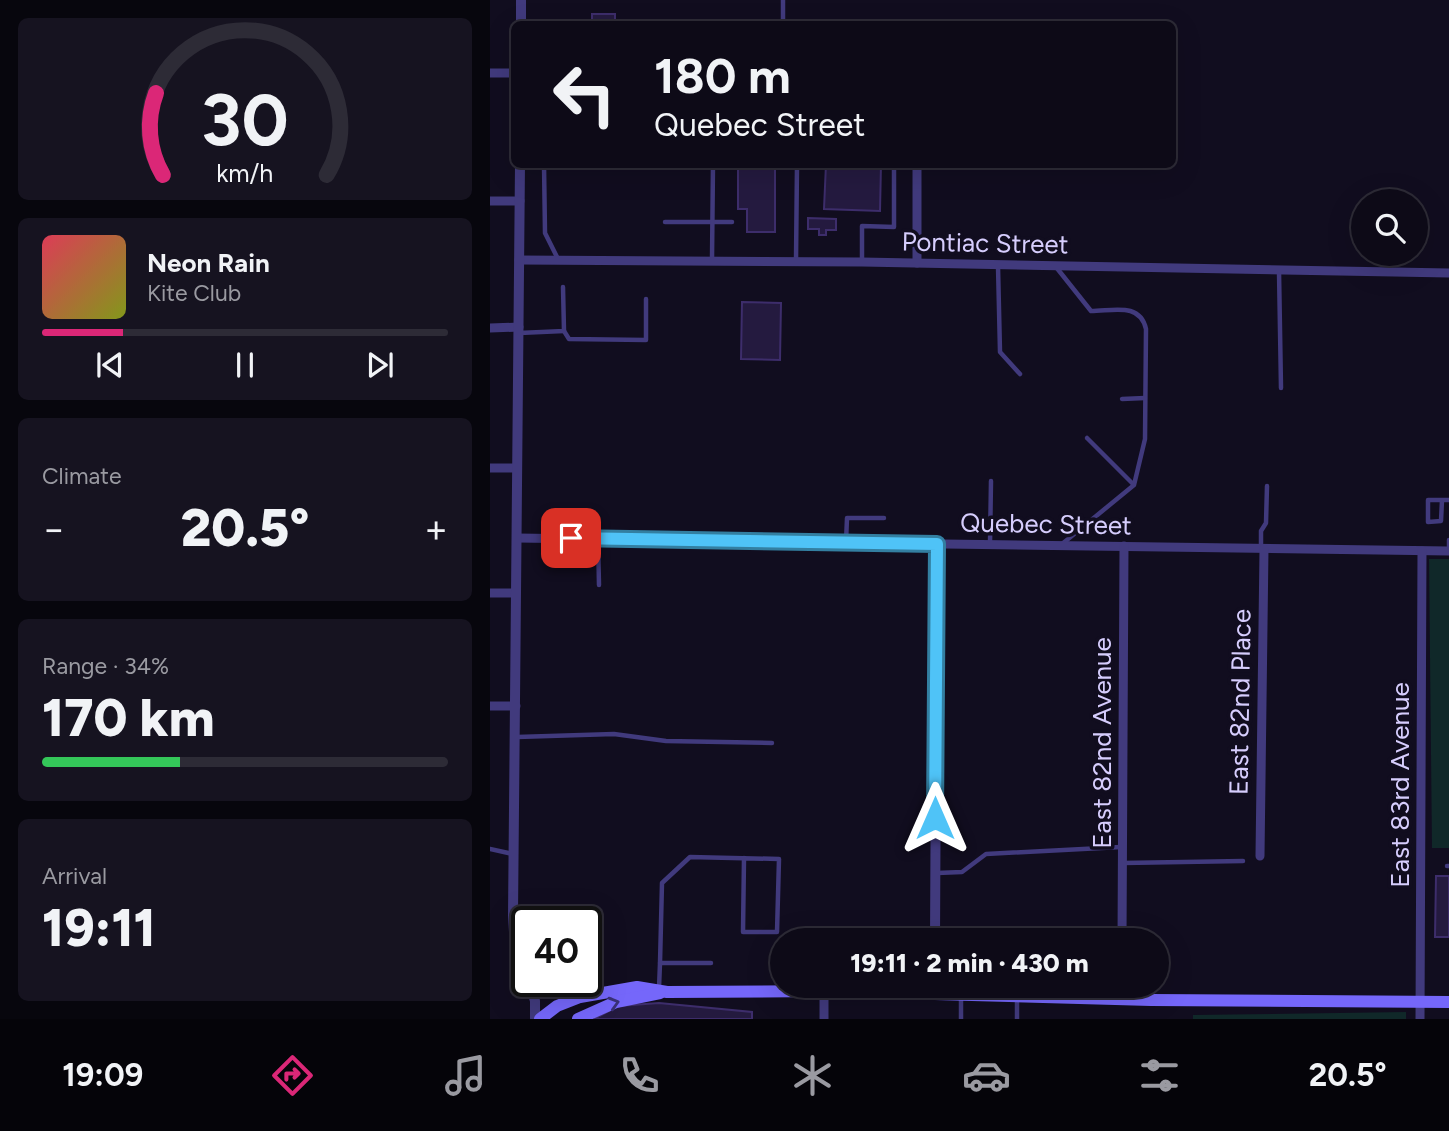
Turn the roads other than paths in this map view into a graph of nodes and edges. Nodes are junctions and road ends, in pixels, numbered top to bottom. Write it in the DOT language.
graph roads {
  1 [pos="521,0"];
  2 [pos="783,0"];
  3 [pos="521,21"];
  4 [pos="783,21"];
  5 [pos="490,73"];
  6 [pos="511,73"];
  7 [pos="520,168"];
  8 [pos="544,168"];
  9 [pos="713,168"];
  10 [pos="797,168"];
  11 [pos="894,168"];
  12 [pos="917,168"];
  13 [pos="490,201"];
  14 [pos="520,201"];
  15 [pos="665,222"];
  16 [pos="712,222"];
  17 [pos="732,222"];
  18 [pos="519,260"];
  19 [pos="558,260"];
  20 [pos="712,261"];
  21 [pos="796,261"];
  22 [pos="862,262"];
  23 [pos="917,263"];
  24 [pos="998,265"];
  25 [pos="1055,266"];
  26 [pos="1279,270"];
  27 [pos="1449,273"];
  28 [pos="563,287"];
  29 [pos="646,299"];
  30 [pos="490,327"];
  31 [pos="519,330"];
  32 [pos="564,331"];
  33 [pos="1020,374"];
  34 [pos="1280,388"];
  35 [pos="1145,398"];
  36 [pos="1122,399"];
  37 [pos="1087,438"];
  38 [pos="490,468"];
  39 [pos="517,468"];
  40 [pos="991,481"];
  41 [pos="1134,485"];
  42 [pos="1266,486"];
  43 [pos="1442,500"];
  44 [pos="1449,500"];
  45 [pos="884,518"];
  46 [pos="517,538"];
  47 [pos="598,538"];
  48 [pos="1449,540"];
  49 [pos="846,542"];
  50 [pos="937,544"];
  51 [pos="990,545"];
  52 [pos="1060,545"];
  53 [pos="1124,546"];
  54 [pos="1262,549"];
  55 [pos="1422,551"];
  56 [pos="1449,551"];
  57 [pos="599,585"];
  58 [pos="490,593"];
  59 [pos="516,593"];
  60 [pos="490,706"];
  61 [pos="516,706"];
  62 [pos="516,737"];
  63 [pos="772,743"];
  64 [pos="1122,846"];
  65 [pos="490,849"];
  66 [pos="514,855"];
  67 [pos="1260,856"];
  68 [pos="744,858"];
  69 [pos="1243,861"];
  70 [pos="1122,863"];
  71 [pos="935,873"];
  72 [pos="513,906"];
  73 [pos="935,928"];
  74 [pos="1122,928"];
  75 [pos="660,963"];
  76 [pos="711,963"];
  77 [pos="663,991"];
  78 [pos="770,991"];
  79 [pos="602,992"];
  80 [pos="534,997"];
  81 [pos="582,997"];
  82 [pos="824,998"];
  83 [pos="961,998"];
  84 [pos="1017,998"];
  85 [pos="1069,998"];
  86 [pos="1121,999"];
  87 [pos="1420,1002"];
  88 [pos="1449,1002"];
  89 [pos="537,1019"];
  90 [pos="578,1019"];
  91 [pos="824,1019"];
  92 [pos="961,1019"];
  93 [pos="1017,1019"];
  94 [pos="1420,1019"];
  1 -- 3 [label="street"];
  2 -- 4 [label="lane"];
  5 -- 6 [label="street"];
  7 -- 14 [label="street"];
  8 -- 19 [label="lane"];
  9 -- 16 [label="lane"];
  10 -- 21 [label="lane"];
  11 -- 22 [label="lane"];
  12 -- 23 [label="street"];
  13 -- 14 [label="street"];
  14 -- 18 [label="street"];
  15 -- 16 [label="lane"];
  16 -- 17 [label="lane"];
  16 -- 20 [label="lane"];
  18 -- 19 [label="street, Pontiac Street"];
  18 -- 31 [label="street"];
  19 -- 20 [label="street, Pontiac Street"];
  20 -- 21 [label="street, Pontiac Street"];
  21 -- 22 [label="street, Pontiac Street"];
  22 -- 23 [label="street, Pontiac Street"];
  23 -- 24 [label="street, Pontiac Street"];
  24 -- 25 [label="street, Pontiac Street"];
  24 -- 33 [label="lane"];
  25 -- 26 [label="street, Pontiac Street"];
  25 -- 35 [label="lane"];
  26 -- 27 [label="street, Pontiac Street"];
  26 -- 34 [label="lane"];
  28 -- 32 [label="lane"];
  29 -- 32 [label="lane"];
  30 -- 31 [label="street"];
  31 -- 32 [label="lane"];
  31 -- 39 [label="street"];
  35 -- 36 [label="lane"];
  35 -- 41 [label="lane"];
  37 -- 41 [label="lane"];
  38 -- 39 [label="street"];
  39 -- 46 [label="street"];
  40 -- 51 [label="lane"];
  41 -- 52 [label="lane"];
  42 -- 54 [label="lane"];
  43 -- 43 [label="lane"];
  43 -- 44 [label="lane"];
  45 -- 49 [label="lane"];
  46 -- 47 [label="street, Quebec Street"];
  46 -- 59 [label="street"];
  47 -- 49 [label="street, Quebec Street"];
  47 -- 57 [label="lane"];
  48 -- 56 [label="lane"];
  49 -- 50 [label="street, Quebec Street"];
  50 -- 51 [label="street, Quebec Street"];
  50 -- 71 [label="street"];
  51 -- 52 [label="street, Quebec Street"];
  52 -- 53 [label="street, Quebec Street"];
  53 -- 54 [label="street, Quebec Street"];
  53 -- 64 [label="street, East 82nd Avenue"];
  54 -- 55 [label="street, Quebec Street"];
  54 -- 67 [label="street, East 82nd Place"];
  55 -- 56 [label="street, Quebec Street"];
  55 -- 87 [label="street, East 83rd Avenue"];
  58 -- 59 [label="street"];
  59 -- 61 [label="street"];
  60 -- 61 [label="street"];
  61 -- 62 [label="street"];
  62 -- 63 [label="lane"];
  62 -- 66 [label="street"];
  64 -- 70 [label="street, East 82nd Avenue"];
  64 -- 71 [label="lane"];
  65 -- 66 [label="lane"];
  66 -- 72 [label="street"];
  68 -- 68 [label="lane"];
  68 -- 75 [label="lane"];
  69 -- 70 [label="lane"];
  70 -- 74 [label="street, East 82nd Avenue"];
  71 -- 73 [label="street"];
  75 -- 76 [label="lane"];
  75 -- 77 [label="lane"];
  77 -- 78 [label="main road"];
  77 -- 79 [label="main road"];
  90 -- 77 [label="main road, one-way"];
  80 -- 89 [label="street"];
  81 -- 89 [label="main road"];
  82 -- 91 [label="street"];
  83 -- 92 [label="lane"];
  84 -- 93 [label="lane"];
  85 -- 86 [label="main road"];
  86 -- 87 [label="main road"];
  87 -- 88 [label="main road"];
  87 -- 94 [label="street, East 83rd Avenue"];
}
